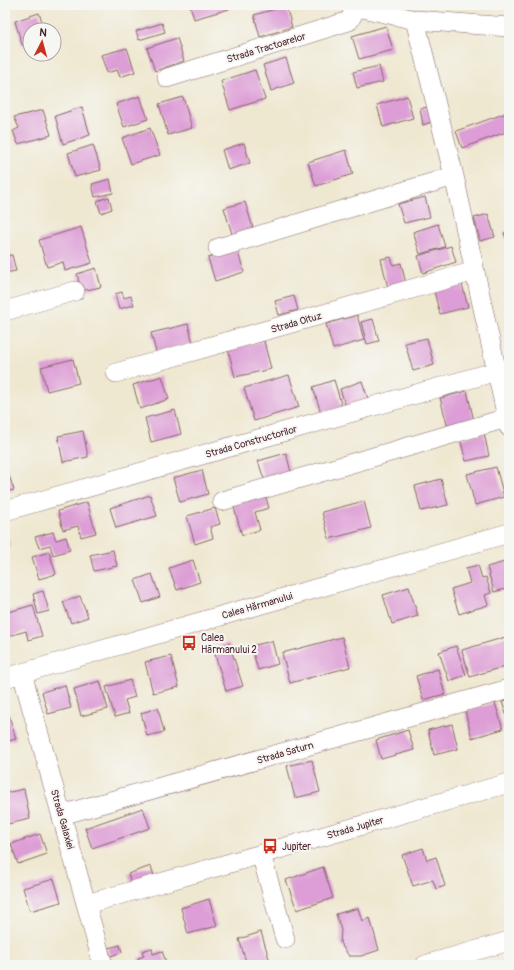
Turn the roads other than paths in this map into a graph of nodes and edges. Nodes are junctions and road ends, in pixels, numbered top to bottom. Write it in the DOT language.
graph roads {
  1 [pos="353,6"];
  2 [pos="416,20"];
  3 [pos="509,27"];
  4 [pos="167,78"];
  5 [pos="454,176"];
  6 [pos="218,248"];
  7 [pos="475,271"];
  8 [pos="75,291"];
  9 [pos="5,311"];
  10 [pos="497,370"];
  11 [pos="116,373"];
  12 [pos="508,423"];
  13 [pos="222,501"];
  14 [pos="5,511"];
  15 [pos="509,533"];
  16 [pos="13,676"];
  17 [pos="509,689"];
  18 [pos="509,783"];
  19 [pos="61,815"];
  20 [pos="261,854"];
  21 [pos="87,904"];
  22 [pos="285,939"];
  23 [pos="509,941"];
  24 [pos="103,965"];
  25 [pos="425,965"];
  1 -- 2 [label="street, Strada Tractoarelor"];
  1 -- 4 [label="street, Strada Tractoarelor"];
  2 -- 3 [label="street, Strada Tractoarelor"];
  2 -- 5 [label="street"];
  5 -- 6 [label="street"];
  5 -- 7 [label="street"];
  7 -- 10 [label="street"];
  7 -- 11 [label="street, Strada Oituz"];
  8 -- 9 [label="street"];
  10 -- 12 [label="street"];
  10 -- 14 [label="street, Strada Constructorilor"];
  12 -- 13 [label="street"];
  15 -- 16 [label="street, Calea Hărmanului"];
  16 -- 19 [label="street, Strada Galaxiei"];
  17 -- 19 [label="street, Strada Saturn"];
  18 -- 20 [label="street, Strada Jupiter"];
  19 -- 21 [label="street, Strada Galaxiei"];
  20 -- 21 [label="street, Strada Jupiter"];
  20 -- 22 [label="street"];
  21 -- 24 [label="street, Strada Galaxiei"];
  23 -- 25 [label="street"];
}
